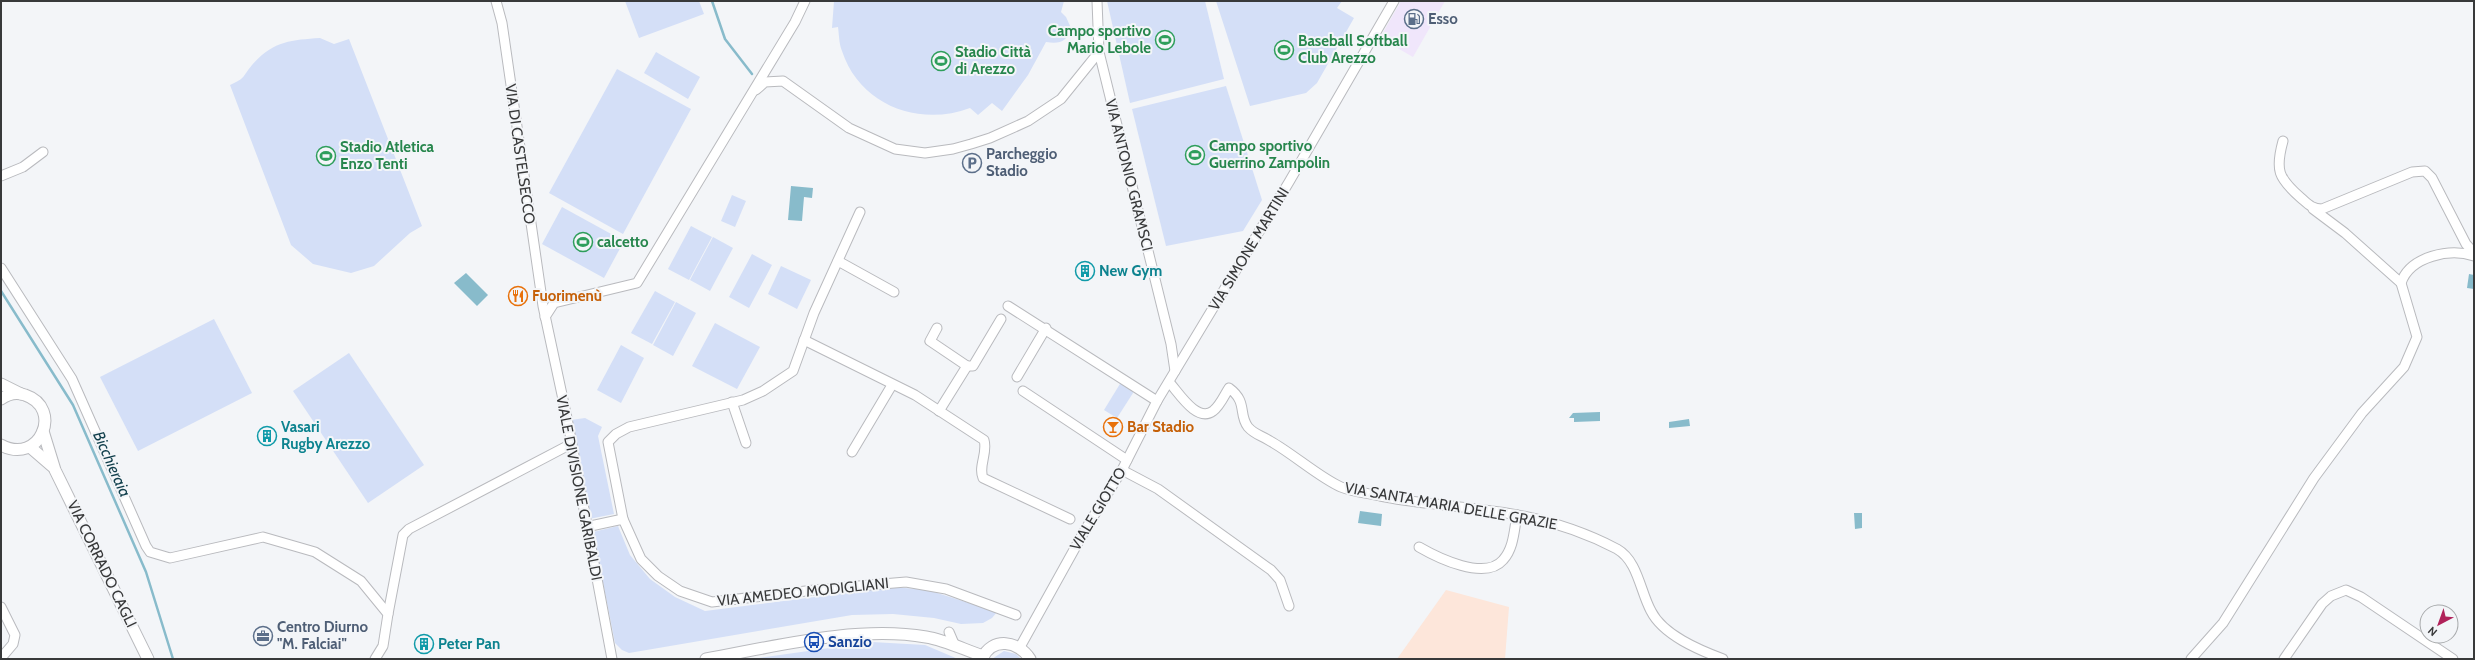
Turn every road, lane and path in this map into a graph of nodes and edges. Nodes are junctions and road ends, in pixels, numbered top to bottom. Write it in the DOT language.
graph roads {
  1 [pos="496,1"];
  2 [pos="805,1"];
  3 [pos="1097,1"];
  4 [pos="1394,1"];
  5 [pos="1099,52"];
  6 [pos="750,94"];
  7 [pos="2283,141"];
  8 [pos="43,152"];
  9 [pos="1,176"];
  10 [pos="2313,209"];
  11 [pos="860,212"];
  12 [pos="2474,253"];
  13 [pos="2474,256"];
  14 [pos="838,261"];
  15 [pos="1,268"];
  16 [pos="2401,282"];
  17 [pos="540,290"];
  18 [pos="894,292"];
  19 [pos="554,303"];
  20 [pos="543,306"];
  21 [pos="1008,306"];
  22 [pos="545,317"];
  23 [pos="1001,319"];
  24 [pos="938,328"];
  25 [pos="1046,328"];
  26 [pos="804,340"];
  27 [pos="967,366"];
  28 [pos="1175,371"];
  29 [pos="1017,377"];
  30 [pos="1168,382"];
  31 [pos="1,384"];
  32 [pos="892,385"];
  33 [pos="1023,391"];
  34 [pos="22,394"];
  35 [pos="1,399"];
  36 [pos="1157,401"];
  37 [pos="732,402"];
  38 [pos="940,411"];
  39 [pos="43,431"];
  40 [pos="746,443"];
  41 [pos="571,444"];
  42 [pos="1,445"];
  43 [pos="30,447"];
  44 [pos="852,452"];
  45 [pos="1127,460"];
  46 [pos="55,470"];
  47 [pos="1122,470"];
  48 [pos="1517,515"];
  49 [pos="623,519"];
  50 [pos="1070,519"];
  51 [pos="586,527"];
  52 [pos="1419,547"];
  53 [pos="1289,606"];
  54 [pos="1,607"];
  55 [pos="388,614"];
  56 [pos="1016,615"];
  57 [pos="949,632"];
  58 [pos="955,646"];
  59 [pos="1020,647"];
  60 [pos="1,658"];
  61 [pos="983,658"];
  62 [pos="148,659"];
  63 [pos="375,659"];
  64 [pos="612,659"];
  65 [pos="706,659"];
  66 [pos="1030,659"];
  67 [pos="1722,659"];
  68 [pos="2191,659"];
  69 [pos="2284,659"];
  70 [pos="2453,659"];
  1 -- 17 [label="street, VIA DI CASTELSECCO"];
  2 -- 6 [label="street"];
  3 -- 5 [label="street, VIA ANTONIO GRAMSCI"];
  4 -- 28 [label="street, VIA SIMONE MARTINI"];
  5 -- 6 [label="street"];
  5 -- 28 [label="street, VIA ANTONIO GRAMSCI"];
  6 -- 19 [label="street"];
  7 -- 10 [label="street"];
  8 -- 9 [label="street"];
  10 -- 12 [label="street"];
  10 -- 16 [label="street"];
  11 -- 14 [label="street"];
  13 -- 16 [label="street"];
  14 -- 18 [label="street"];
  14 -- 26 [label="street"];
  15 -- 55 [label="street"];
  16 -- 68 [label="street"];
  17 -- 19 [label="street"];
  17 -- 20 [label="street, VIA DI CASTELSECCO"];
  19 -- 22 [label="street"];
  20 -- 22 [label="street, VIALE DIVISIONE GARIBALDI"];
  21 -- 25 [label="street"];
  22 -- 41 [label="street, VIALE DIVISIONE GARIBALDI"];
  23 -- 27 [label="street"];
  24 -- 27 [label="street"];
  25 -- 29 [label="street"];
  25 -- 36 [label="street"];
  26 -- 32 [label="street"];
  26 -- 37 [label="street"];
  27 -- 38 [label="street"];
  28 -- 30 [label="street, VIALE GIOTTO"];
  30 -- 36 [label="street, VIALE GIOTTO"];
  30 -- 48 [label="street, VIA SANTA MARIA DELLE GRAZIE"];
  31 -- 34 [label="main road, VIA CORRADO CAGLI"];
  32 -- 38 [label="street"];
  32 -- 44 [label="street"];
  33 -- 45 [label="street"];
  34 -- 35 [label="main road"];
  34 -- 39 [label="main road, VIA CORRADO CAGLI"];
  36 -- 45 [label="street, VIALE GIOTTO"];
  37 -- 40 [label="street"];
  37 -- 49 [label="street, VIA AMEDEO MODIGLIANI"];
  38 -- 50 [label="street"];
  39 -- 43 [label="main road"];
  39 -- 46 [label="main road, VIA CORRADO CAGLI"];
  41 -- 51 [label="street, VIALE DIVISIONE GARIBALDI"];
  41 -- 55 [label="street"];
  42 -- 43 [label="main road"];
  43 -- 46 [label="main road, VIA CORRADO CAGLI"];
  45 -- 47 [label="street, VIALE GIOTTO"];
  46 -- 62 [label="main road, VIA CORRADO CAGLI"];
  47 -- 53 [label="street"];
  47 -- 59 [label="street, VIALE GIOTTO"];
  48 -- 52 [label="street"];
  48 -- 67 [label="street, VIA SANTA MARIA DELLE GRAZIE"];
  49 -- 51 [label="street"];
  49 -- 56 [label="street, VIA AMEDEO MODIGLIANI"];
  51 -- 64 [label="street, VIALE DIVISIONE GARIBALDI"];
  54 -- 60 [label="street"];
  55 -- 63 [label="street"];
  57 -- 58 [label="street"];
  58 -- 61 [label="main road"];
  58 -- 65 [label="main road"];
  59 -- 61 [label="main road"];
  59 -- 66 [label="main road"];
  69 -- 70 [label="street"];
}
